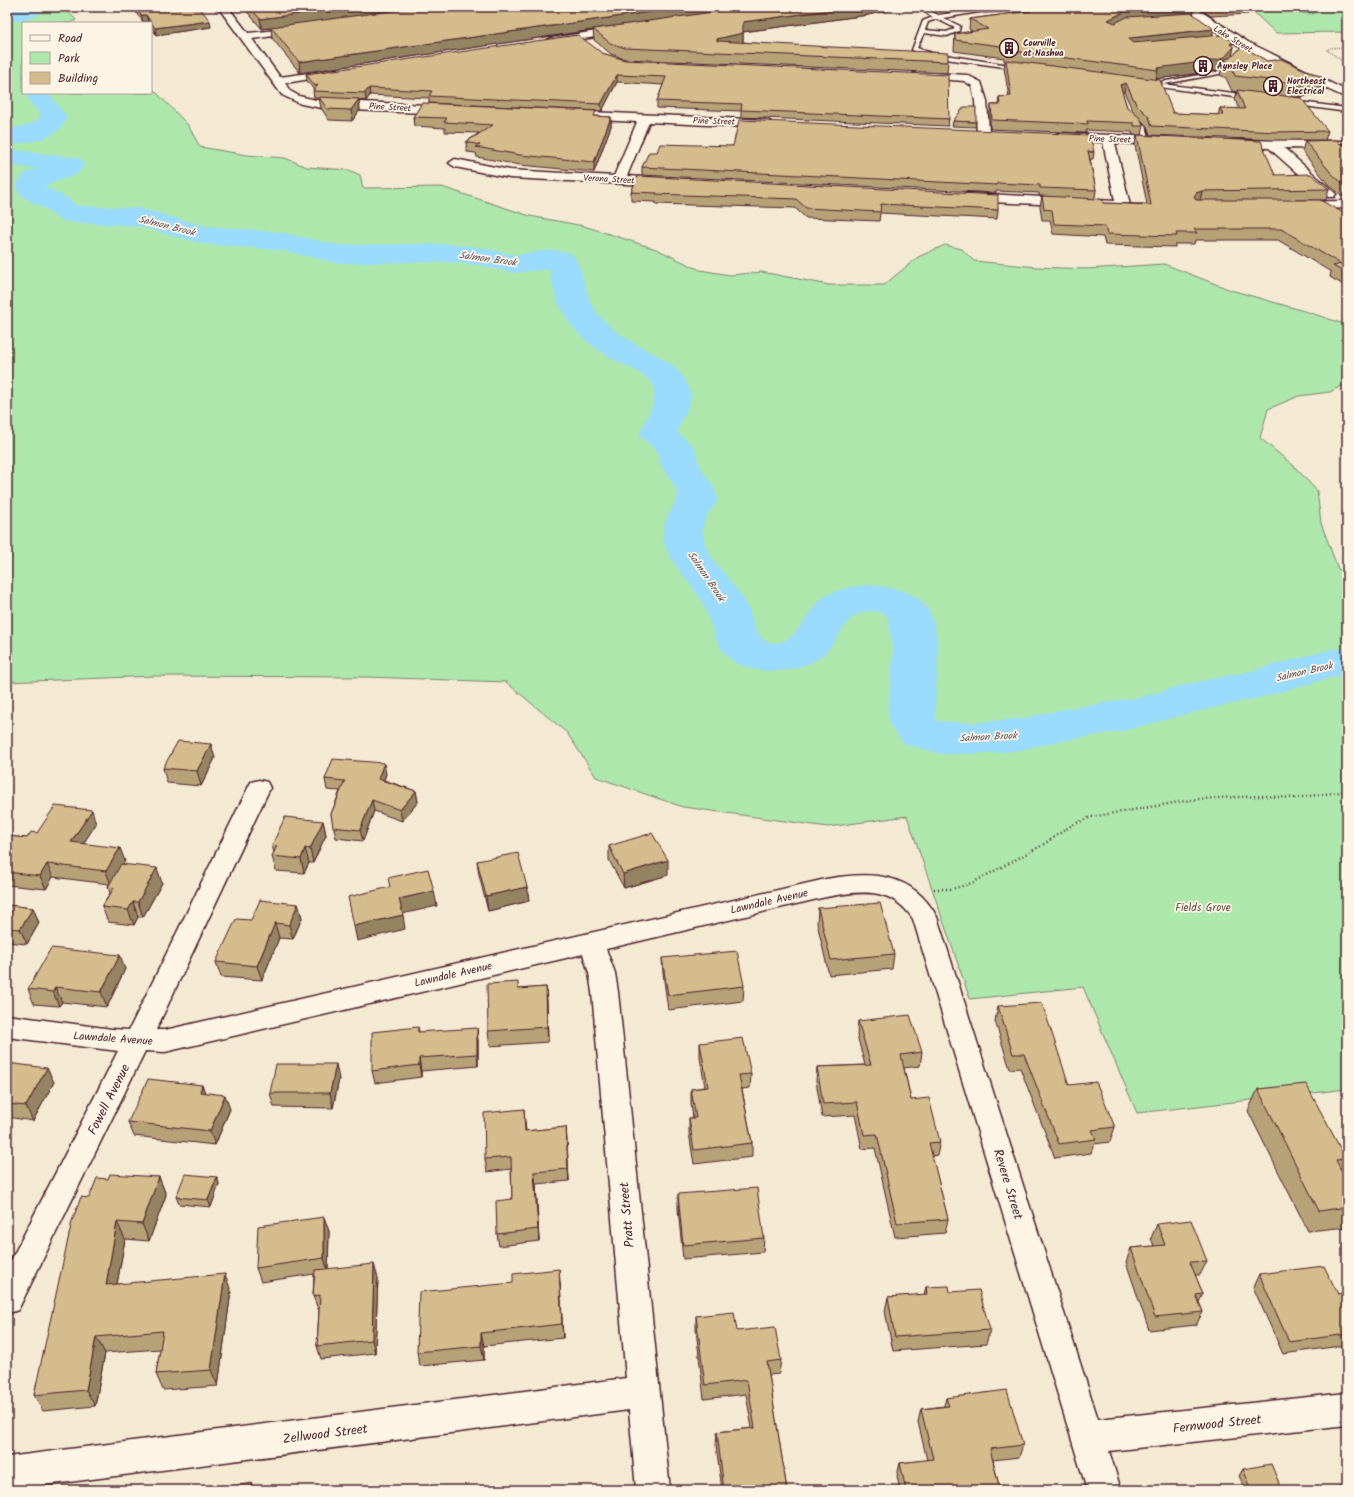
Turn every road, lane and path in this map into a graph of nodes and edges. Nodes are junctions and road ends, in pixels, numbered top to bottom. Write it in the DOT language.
graph roads {
  1 [pos="223,7"];
  2 [pos="919,7"];
  3 [pos="1014,7"];
  4 [pos="1188,7"];
  5 [pos="1300,7"];
  6 [pos="1312,7"];
  7 [pos="988,10"];
  8 [pos="937,17"];
  9 [pos="1192,20"];
  10 [pos="1204,20"];
  11 [pos="315,27"];
  12 [pos="637,28"];
  13 [pos="923,31"];
  14 [pos="581,36"];
  15 [pos="245,37"];
  16 [pos="542,42"];
  17 [pos="593,47"];
  18 [pos="1346,47"];
  19 [pos="1236,58"];
  20 [pos="1345,63"];
  21 [pos="1026,68"];
  22 [pos="348,70"];
  23 [pos="907,75"];
  24 [pos="278,81"];
  25 [pos="1144,83"];
  26 [pos="1151,84"];
  27 [pos="1347,95"];
  28 [pos="1253,98"];
  29 [pos="1284,102"];
  30 [pos="465,110"];
  31 [pos="1127,110"];
  32 [pos="1347,110"];
  33 [pos="559,115"];
  34 [pos="645,118"];
  35 [pos="781,124"];
  36 [pos="968,132"];
  37 [pos="983,133"];
  38 [pos="998,134"];
  39 [pos="1051,136"];
  40 [pos="1108,139"];
  41 [pos="1148,140"];
  42 [pos="1180,142"];
  43 [pos="1219,143"];
  44 [pos="1347,145"];
  45 [pos="1274,146"];
  46 [pos="455,163"];
  47 [pos="620,180"];
  48 [pos="679,183"];
  49 [pos="959,197"];
  50 [pos="1283,206"];
  51 [pos="1345,207"];
  52 [pos="260,788"];
  53 [pos="1347,791"];
  54 [pos="897,890"];
  55 [pos="591,942"];
  56 [pos="7,1026"];
  57 [pos="137,1041"];
  58 [pos="7,1300"];
  59 [pos="643,1392"];
  60 [pos="1347,1409"];
  61 [pos="1088,1437"];
  62 [pos="7,1474"];
  63 [pos="653,1490"];
  64 [pos="1104,1490"];
  1 -- 15 [label="street, Pine Street"];
  2 -- 8 [label="lane"];
  3 -- 7 [label="street"];
  4 -- 10 [label="street, Lake Street"];
  5 -- 6 [label="path"];
  7 -- 8 [label="lane"];
  8 -- 13 [label="lane"];
  8 -- 13 [label="lane"];
  9 -- 10 [label="lane"];
  10 -- 27 [label="street, Lake Street"];
  11 -- 15 [label="street"];
  12 -- 14 [label="street"];
  13 -- 21 [label="lane"];
  14 -- 16 [label="street"];
  14 -- 17 [label="street"];
  15 -- 24 [label="street, Pine Street"];
  18 -- 20 [label="path"];
  19 -- 26 [label="lane"];
  22 -- 24 [label="street"];
  23 -- 37 [label="street"];
  24 -- 30 [label="street, Pine Street"];
  25 -- 26 [label="lane"];
  26 -- 28 [label="lane"];
  29 -- 32 [label="lane"];
  31 -- 41 [label="lane"];
  33 -- 34 [label="street, Pine Street"];
  34 -- 35 [label="street, Pine Street"];
  34 -- 47 [label="street"];
  36 -- 37 [label="street"];
  37 -- 38 [label="street"];
  39 -- 40 [label="street, Pine Street"];
  40 -- 41 [label="street, Pine Street"];
  40 -- 49 [label="street"];
  41 -- 42 [label="street, Pine Street"];
  43 -- 45 [label="street"];
  44 -- 45 [label="street"];
  45 -- 51 [label="street"];
  46 -- 47 [label="street, Verona Street"];
  47 -- 48 [label="street, Verona Street"];
  50 -- 51 [label="street"];
  52 -- 57 [label="street, Fowell Avenue"];
  53 -- 54 [label="path"];
  54 -- 55 [label="street, Lawndale Avenue"];
  54 -- 61 [label="street, Revere Street"];
  55 -- 57 [label="street, Lawndale Avenue"];
  55 -- 59 [label="street, Pratt Street"];
  56 -- 57 [label="street, Lawndale Avenue"];
  57 -- 58 [label="street, Fowell Avenue"];
  59 -- 62 [label="street, Zellwood Street"];
  59 -- 63 [label="street, Pratt Street"];
  60 -- 61 [label="street, Fernwood Street"];
  61 -- 64 [label="street, Revere Street"];
}
